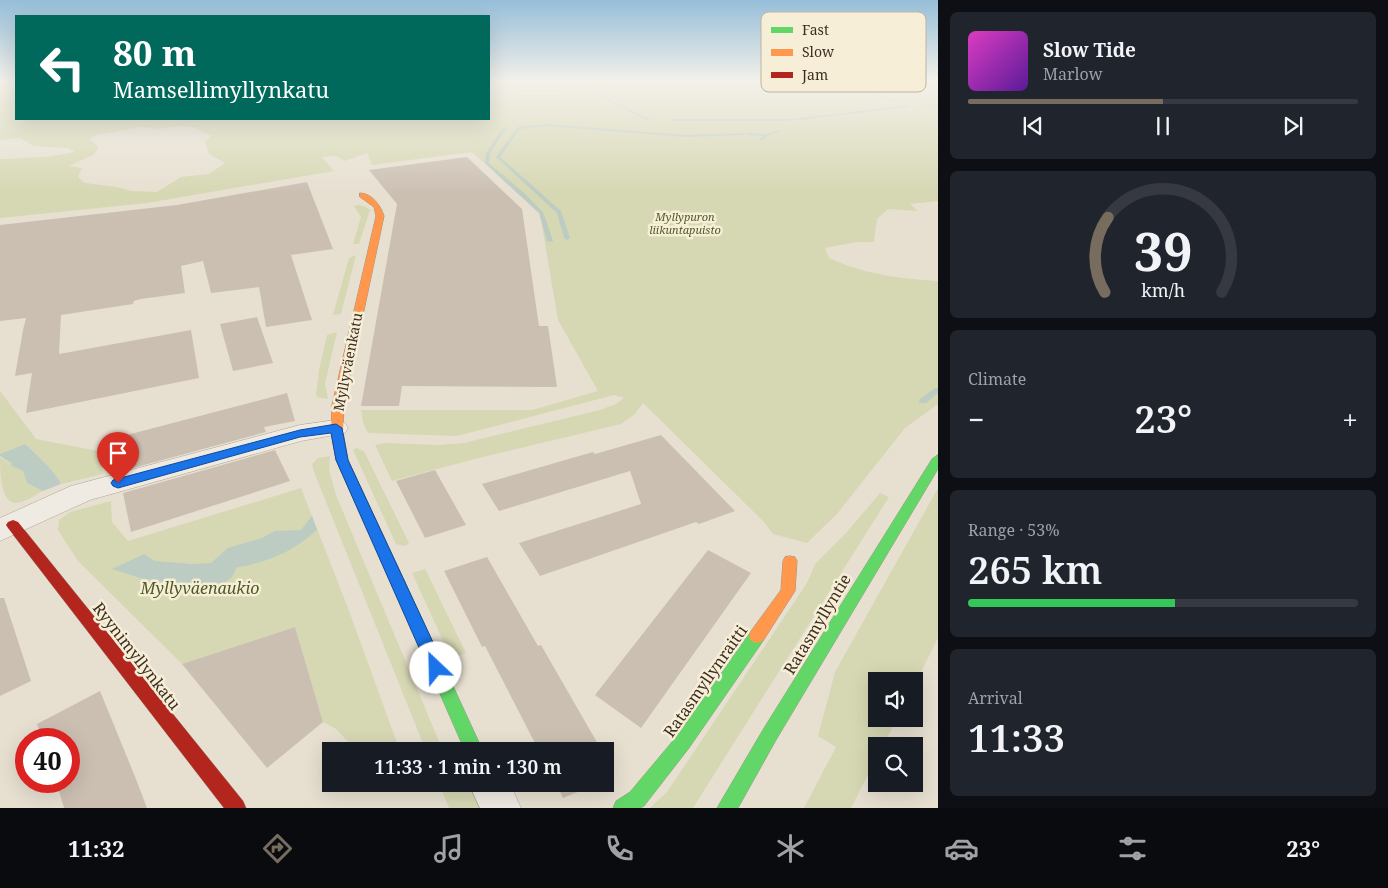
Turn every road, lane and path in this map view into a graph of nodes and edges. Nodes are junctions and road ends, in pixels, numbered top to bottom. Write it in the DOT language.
graph roads {
  1 [pos="362,195"];
  2 [pos="336,428"];
  3 [pos="938,460"];
  4 [pos="7,527"];
  5 [pos="790,562"];
  6 [pos="470,742"];
  7 [pos="493,792"];
  8 [pos="236,808"];
  9 [pos="501,808"];
  10 [pos="623,808"];
  11 [pos="727,808"];
  1 -- 2 [label="street, Myllyväenkatu"];
  2 -- 4 [label="street"];
  2 -- 6 [label="street, Myllyväenkatu"];
  3 -- 11 [label="street, Ratasmyllyntie"];
  4 -- 8 [label="street, Ryynimyllynkatu"];
  5 -- 10 [label="street, Ratasmyllynraitti"];
  7 -- 9 [label="street"];
}
